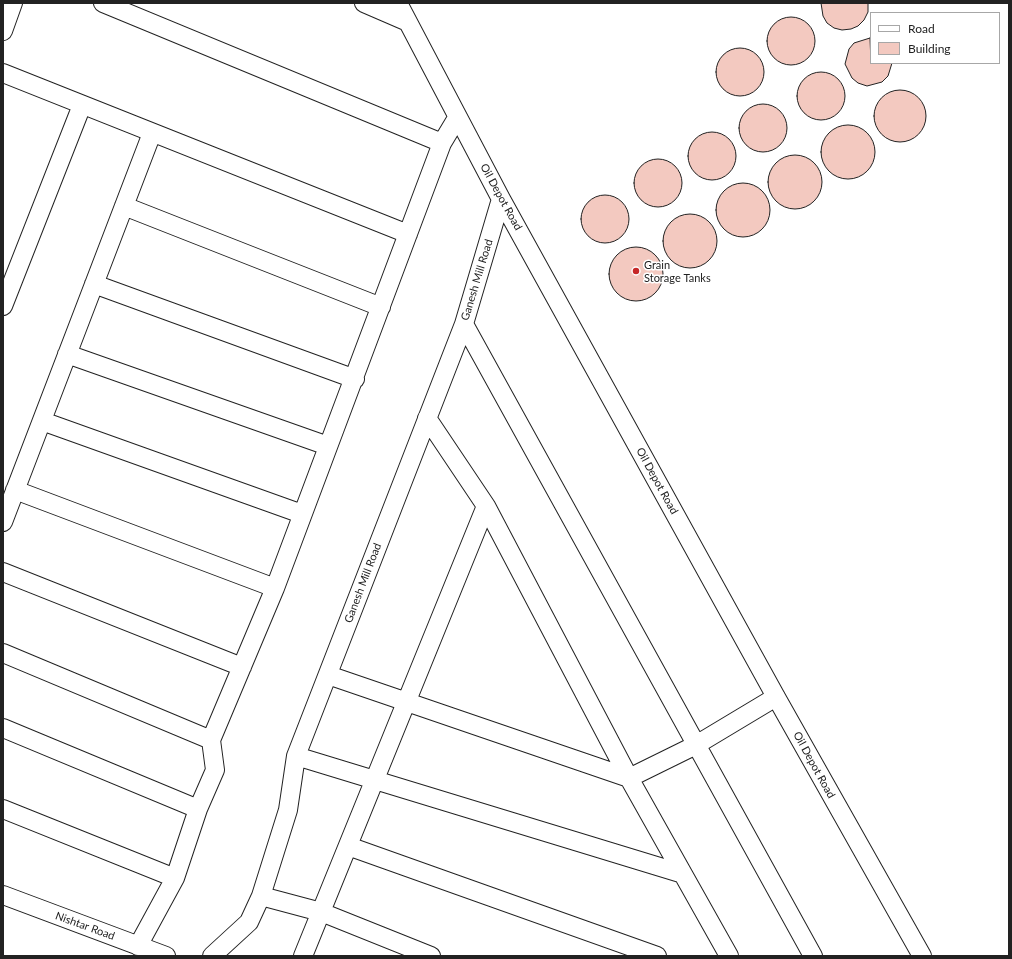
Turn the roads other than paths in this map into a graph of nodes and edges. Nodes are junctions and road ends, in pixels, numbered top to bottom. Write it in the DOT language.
graph roads {
  1 [pos="13,3"];
  2 [pos="103,3"];
  3 [pos="364,3"];
  4 [pos="398,3"];
  5 [pos="408,22"];
  6 [pos="3,31"];
  7 [pos="3,73"];
  8 [pos="82,105"];
  9 [pos="457,118"];
  10 [pos="152,132"];
  11 [pos="442,143"];
  12 [pos="501,199"];
  13 [pos="124,206"];
  14 [pos="408,234"];
  15 [pos="94,284"];
  16 [pos="3,306"];
  17 [pos="381,306"];
  18 [pos="464,324"];
  19 [pos="67,354"];
  20 [pos="354,379"];
  21 [pos="427,418"];
  22 [pos="42,421"];
  23 [pos="328,446"];
  24 [pos="16,490"];
  25 [pos="486,506"];
  26 [pos="302,514"];
  27 [pos="3,522"];
  28 [pos="3,572"];
  29 [pos="275,588"];
  30 [pos="3,653"];
  31 [pos="242,667"];
  32 [pos="328,675"];
  33 [pos="776,697"];
  34 [pos="406,702"];
  35 [pos="3,728"];
  36 [pos="211,740"];
  37 [pos="696,745"];
  38 [pos="296,756"];
  39 [pos="629,778"];
  40 [pos="375,779"];
  41 [pos="3,809"];
  42 [pos="198,809"];
  43 [pos="348,846"];
  44 [pos="683,874"];
  45 [pos="175,878"];
  46 [pos="3,895"];
  47 [pos="261,896"];
  48 [pos="321,912"];
  49 [pos="138,946"];
  50 [pos="425,955"];
  51 [pos="166,956"];
  52 [pos="212,956"];
  53 [pos="303,956"];
  54 [pos="658,956"];
  55 [pos="729,956"];
  56 [pos="813,956"];
  57 [pos="922,956"];
  1 -- 6 [label="street"];
  2 -- 11 [label="street"];
  3 -- 5 [label="street"];
  4 -- 5 [label="street, Oil Depot Road"];
  5 -- 9 [label="street, Oil Depot Road"];
  7 -- 8 [label="street"];
  8 -- 10 [label="street"];
  8 -- 16 [label="street"];
  9 -- 11 [label="street"];
  9 -- 12 [label="street, Oil Depot Road"];
  10 -- 13 [label="street"];
  10 -- 14 [label="street"];
  11 -- 14 [label="street"];
  12 -- 18 [label="street, Ganesh Mill Road"];
  12 -- 33 [label="street, Oil Depot Road"];
  13 -- 15 [label="street"];
  13 -- 17 [label="street"];
  14 -- 17 [label="street"];
  15 -- 19 [label="street"];
  15 -- 20 [label="street"];
  17 -- 20 [label="street"];
  18 -- 21 [label="street, Ganesh Mill Road"];
  18 -- 37 [label="street"];
  19 -- 22 [label="street"];
  19 -- 23 [label="street"];
  20 -- 23 [label="street"];
  21 -- 25 [label="street"];
  21 -- 32 [label="street, Ganesh Mill Road"];
  22 -- 24 [label="street"];
  22 -- 26 [label="street"];
  23 -- 26 [label="street"];
  24 -- 27 [label="street"];
  24 -- 29 [label="street"];
  25 -- 34 [label="street"];
  25 -- 39 [label="street"];
  26 -- 29 [label="street"];
  28 -- 31 [label="street"];
  29 -- 31 [label="street"];
  30 -- 36 [label="street"];
  31 -- 36 [label="street"];
  32 -- 34 [label="street"];
  32 -- 38 [label="street, Ganesh Mill Road"];
  33 -- 37 [label="street"];
  33 -- 57 [label="street, Oil Depot Road"];
  34 -- 39 [label="street"];
  34 -- 40 [label="street"];
  35 -- 42 [label="street"];
  36 -- 42 [label="street"];
  37 -- 39 [label="street"];
  37 -- 56 [label="street"];
  38 -- 40 [label="street"];
  38 -- 47 [label="street, Ganesh Mill Road"];
  39 -- 44 [label="street"];
  40 -- 43 [label="street"];
  40 -- 44 [label="street"];
  41 -- 45 [label="street"];
  42 -- 45 [label="street"];
  43 -- 48 [label="street"];
  43 -- 54 [label="street"];
  44 -- 55 [label="street"];
  45 -- 49 [label="street"];
  46 -- 49 [label="street, Nishtar Road"];
  47 -- 48 [label="street"];
  47 -- 52 [label="street, Ganesh Mill Road"];
  48 -- 50 [label="street"];
  48 -- 53 [label="street"];
  49 -- 51 [label="street, Nishtar Road"];
}
